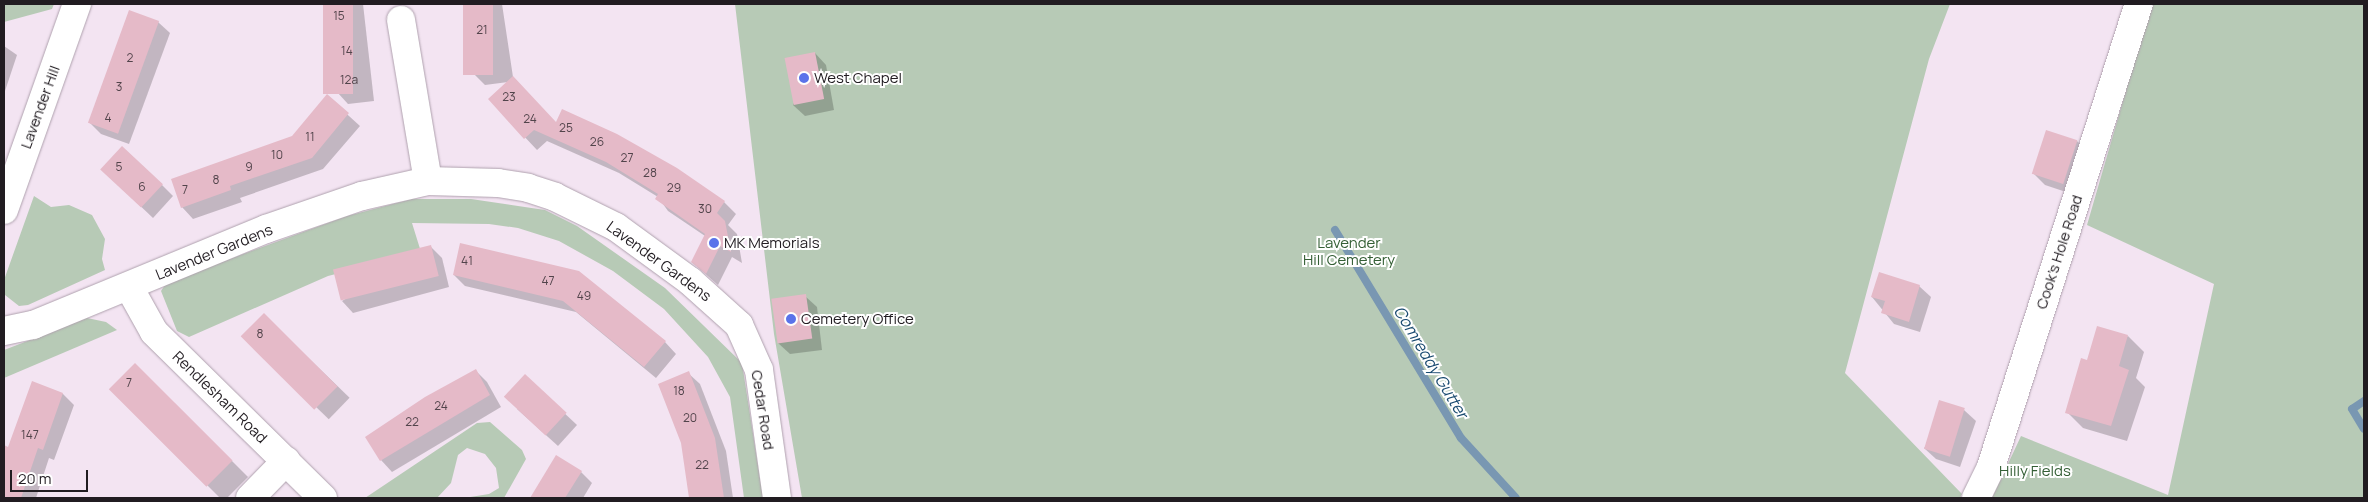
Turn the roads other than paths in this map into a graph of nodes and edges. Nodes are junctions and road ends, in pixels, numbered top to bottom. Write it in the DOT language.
graph roads {
  1 [pos="77,4"];
  2 [pos="2139,4"];
  3 [pos="401,20"];
  4 [pos="428,181"];
  5 [pos="4,210"];
  6 [pos="129,287"];
  7 [pos="739,325"];
  8 [pos="4,331"];
  9 [pos="286,461"];
  10 [pos="250,498"];
  11 [pos="324,498"];
  12 [pos="777,498"];
  13 [pos="1976,498"];
  1 -- 5 [label="street, Lavender Hill"];
  2 -- 13 [label="street, Cook's Hole Road"];
  3 -- 4 [label="street"];
  4 -- 6 [label="street, Lavender Gardens"];
  4 -- 7 [label="street, Lavender Gardens"];
  6 -- 8 [label="street, Lavender Gardens"];
  6 -- 9 [label="street, Rendlesham Road"];
  7 -- 12 [label="street, Cedar Road"];
  9 -- 10 [label="street"];
  9 -- 11 [label="street, Rendlesham Road"];
}
